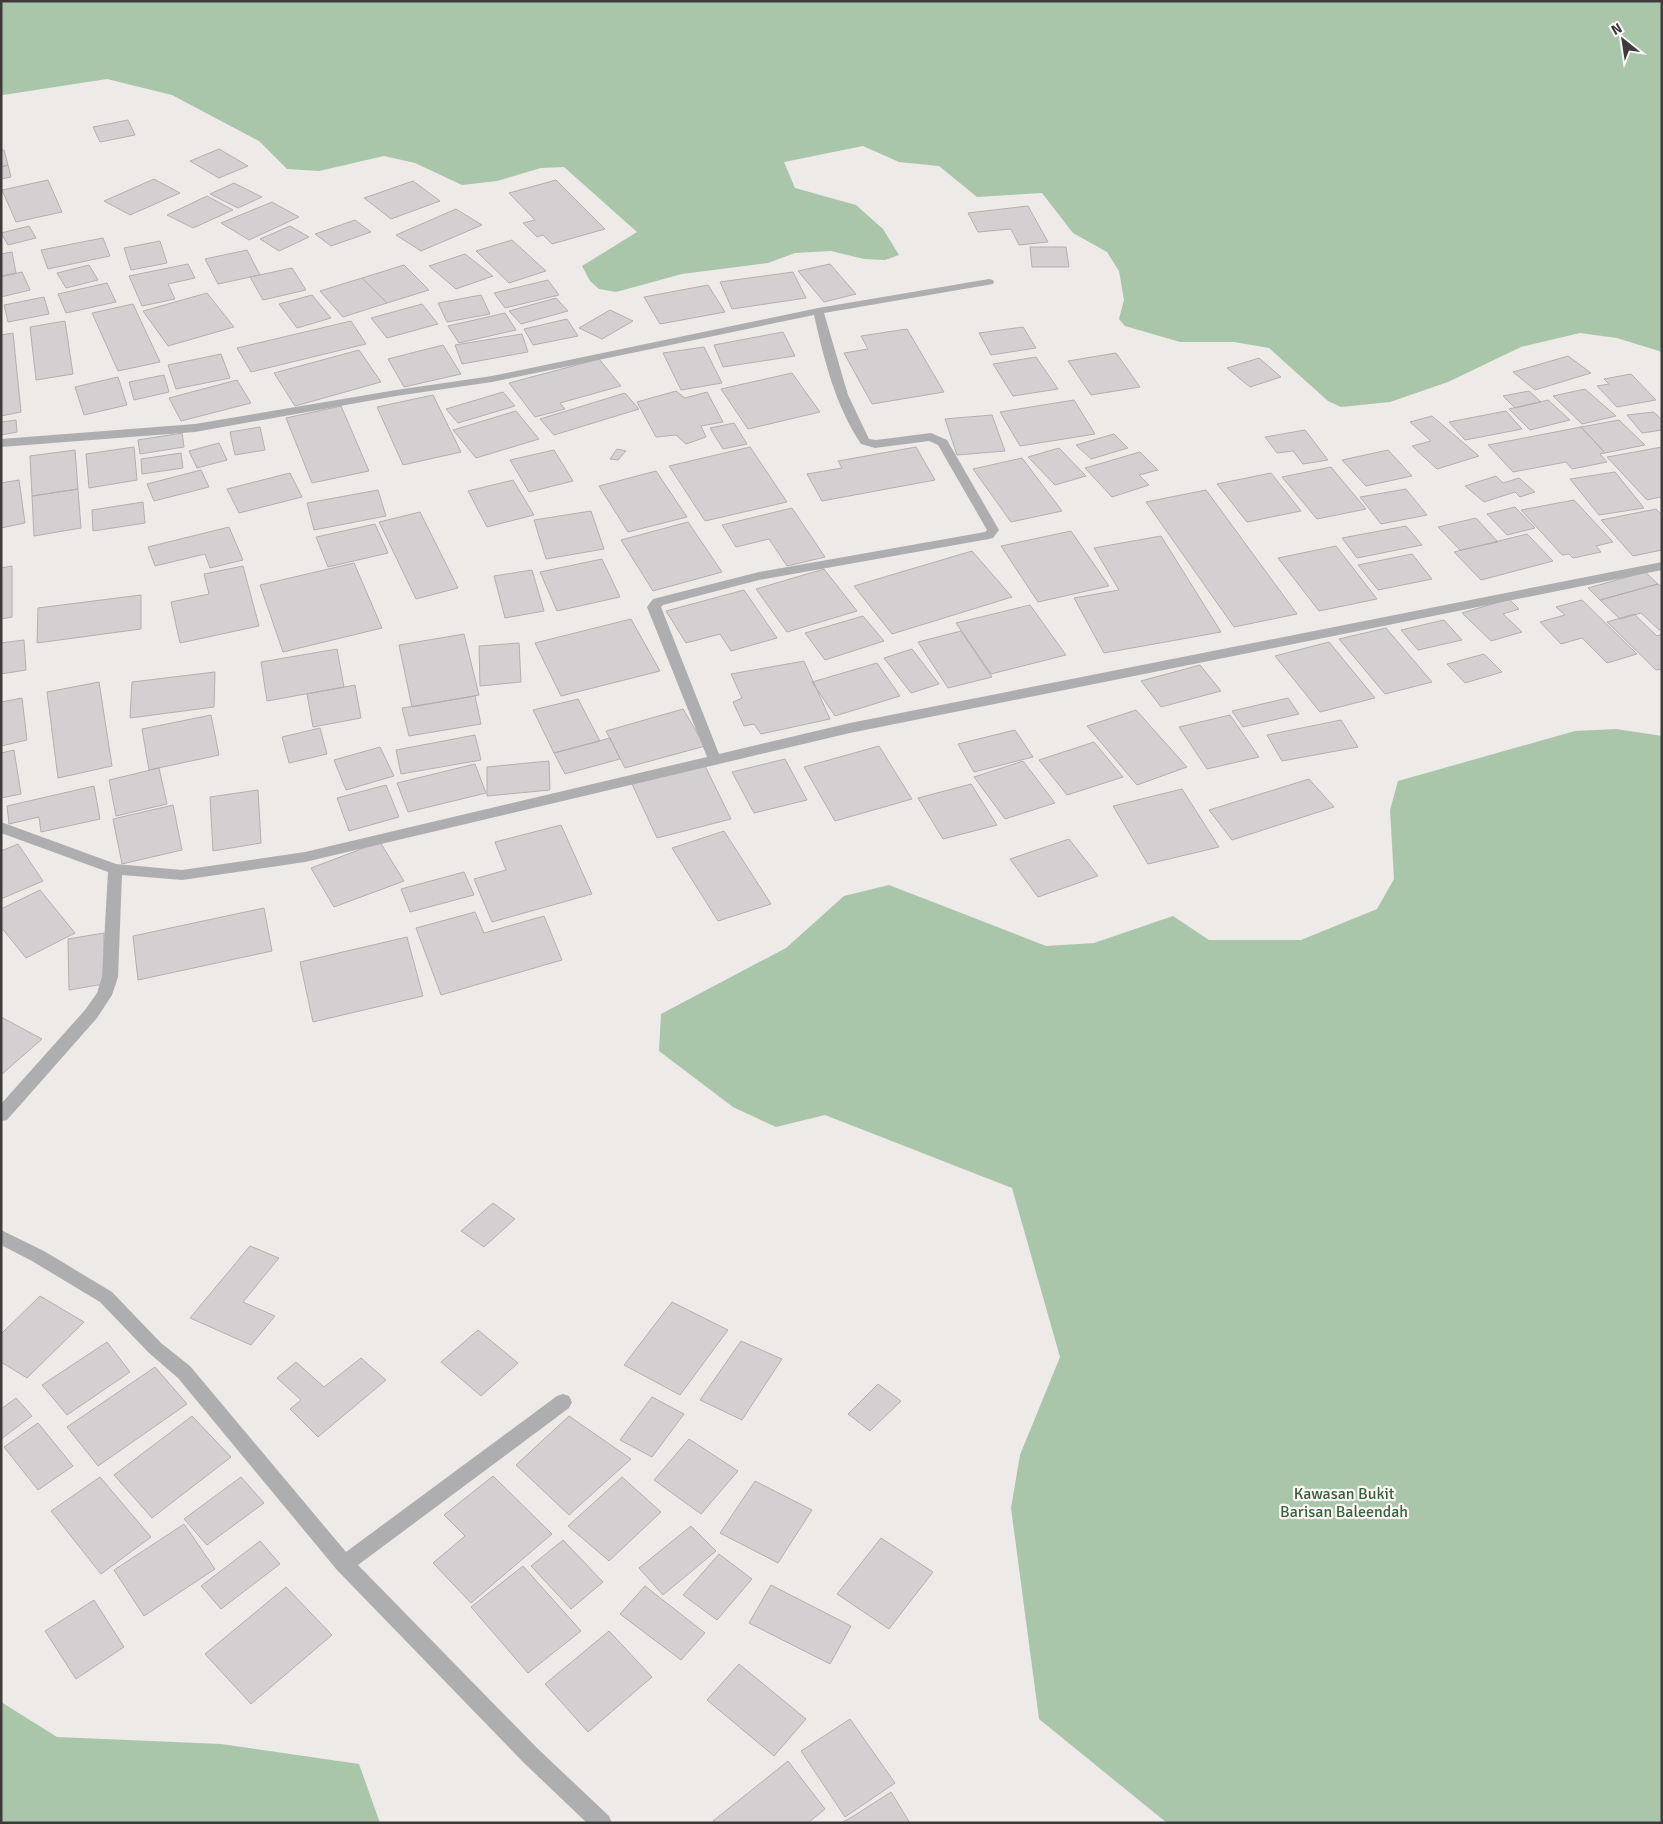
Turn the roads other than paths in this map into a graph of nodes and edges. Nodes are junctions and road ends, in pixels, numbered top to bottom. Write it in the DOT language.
graph roads {
  1 [pos="989,282"];
  2 [pos="818,311"];
  3 [pos="1,443"];
  4 [pos="1662,566"];
  5 [pos="715,761"];
  6 [pos="1,827"];
  7 [pos="115,869"];
  8 [pos="1,1115"];
  9 [pos="1,1237"];
  10 [pos="563,1402"];
  11 [pos="344,1564"];
  12 [pos="602,1823"];
  1 -- 2 [label="street"];
  2 -- 3 [label="street"];
  2 -- 5 [label="street"];
  4 -- 5 [label="street"];
  5 -- 7 [label="street"];
  6 -- 7 [label="street"];
  7 -- 8 [label="street"];
  9 -- 11 [label="street"];
  10 -- 11 [label="street"];
  11 -- 12 [label="street"];
}
